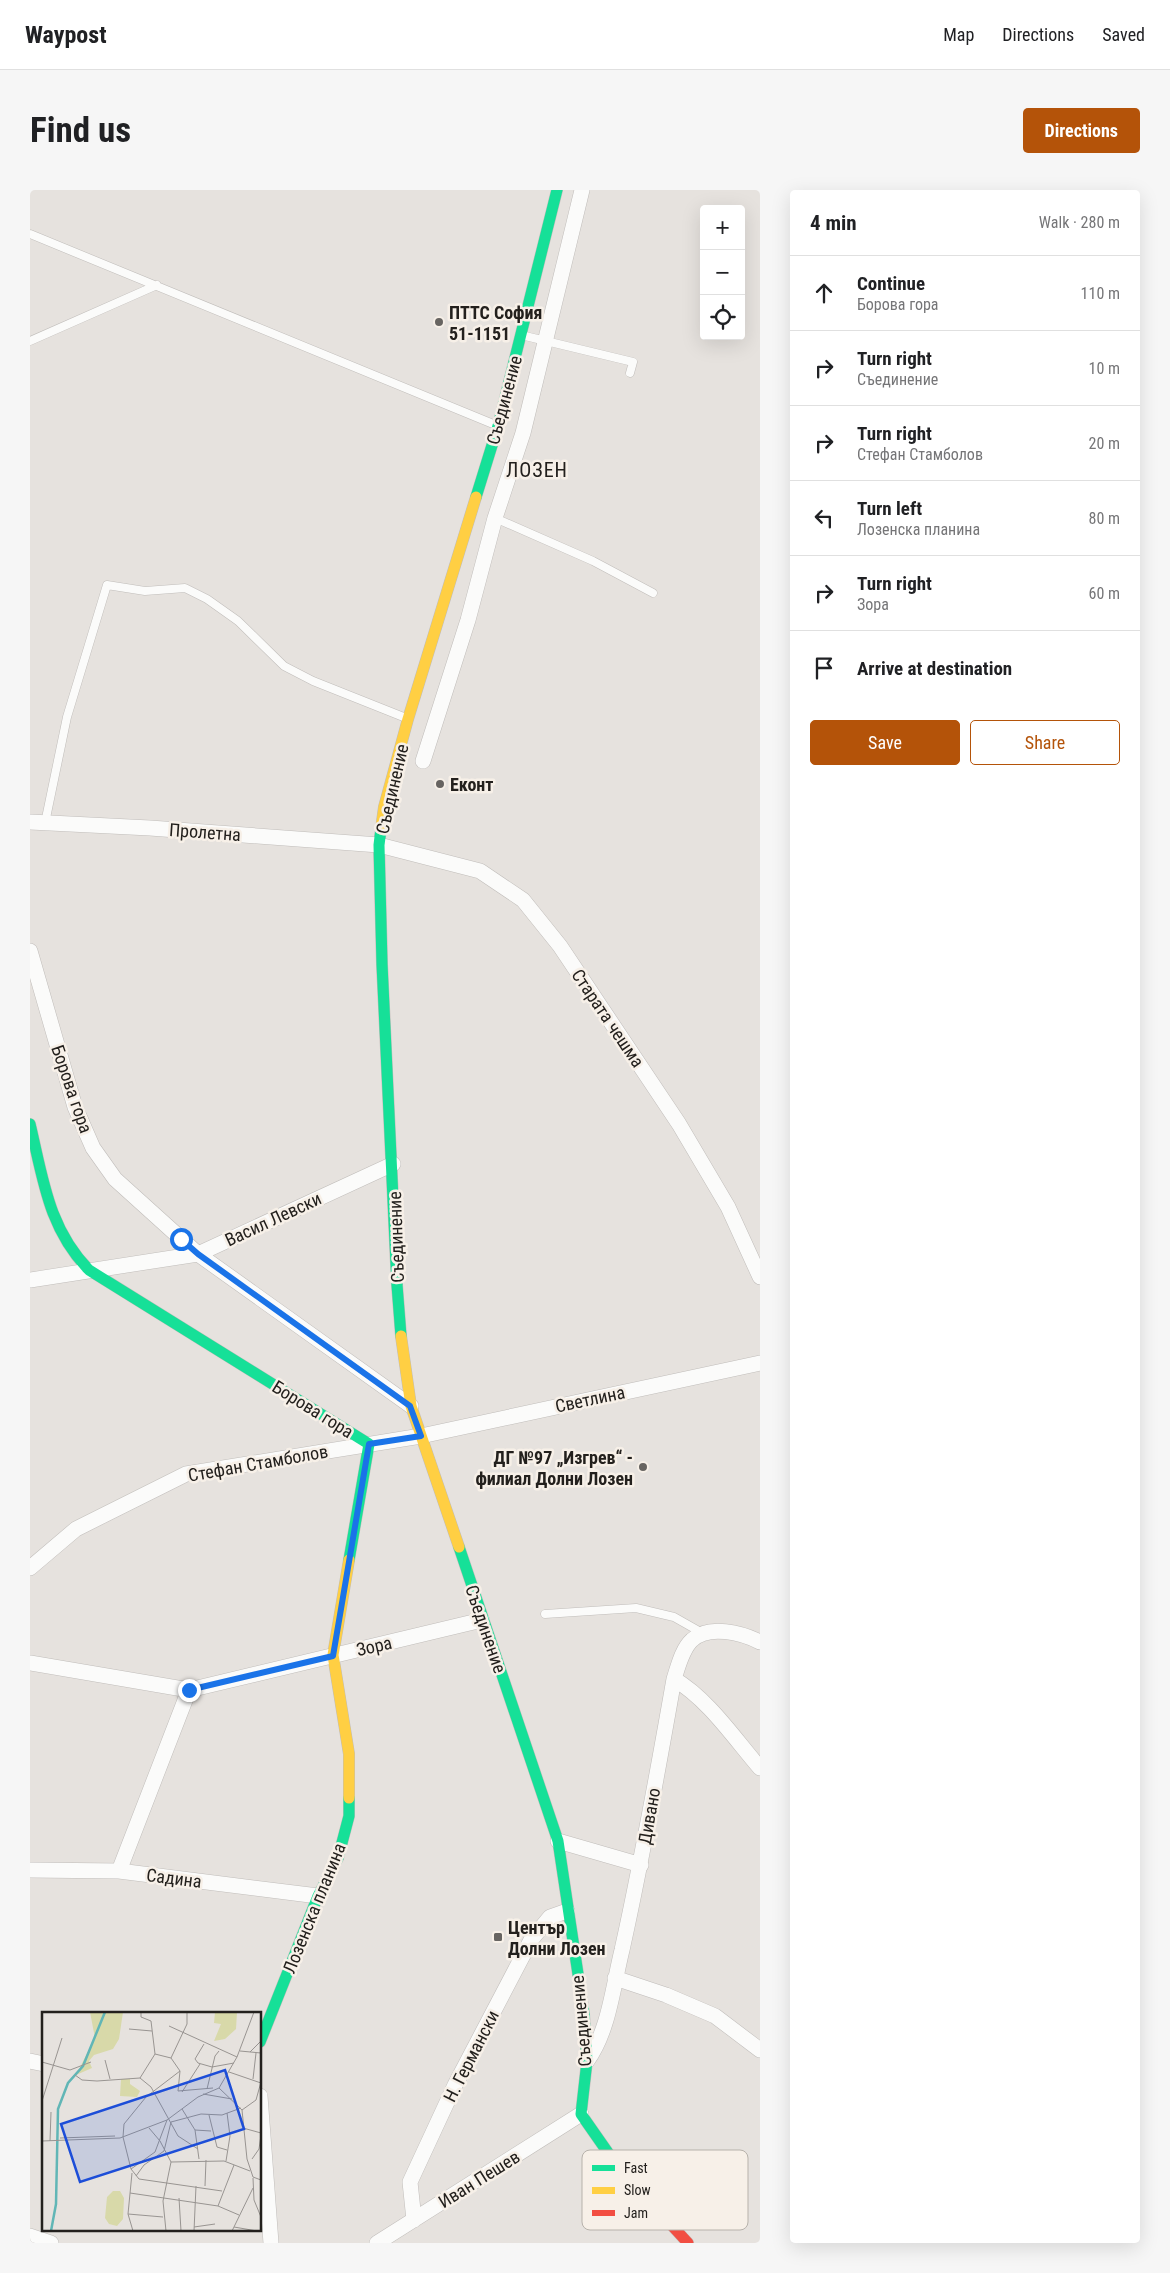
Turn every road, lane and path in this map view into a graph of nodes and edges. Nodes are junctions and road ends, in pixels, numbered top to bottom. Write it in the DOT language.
graph roads {
  1 [pos="557,190"];
  2 [pos="582,190"];
  3 [pos="30,234"];
  4 [pos="157,285"];
  5 [pos="521,335"];
  6 [pos="30,340"];
  7 [pos="547,341"];
  8 [pos="630,373"];
  9 [pos="498,426"];
  10 [pos="495,518"];
  11 [pos="653,593"];
  12 [pos="408,719"];
  13 [pos="424,761"];
  14 [pos="37,823"];
  15 [pos="379,845"];
  16 [pos="30,951"];
  17 [pos="30,1124"];
  18 [pos="393,1164"];
  19 [pos="198,1254"];
  20 [pos="89,1270"];
  21 [pos="760,1277"];
  22 [pos="30,1280"];
  23 [pos="760,1363"];
  24 [pos="410,1406"];
  25 [pos="421,1436"];
  26 [pos="369,1444"];
  27 [pos="30,1568"];
  28 [pos="545,1614"];
  29 [pos="482,1620"];
  30 [pos="704,1634"];
  31 [pos="760,1642"];
  32 [pos="333,1656"];
  33 [pos="30,1663"];
  34 [pos="674,1679"];
  35 [pos="189,1690"];
  36 [pos="760,1768"];
  37 [pos="558,1841"];
  38 [pos="641,1866"];
  39 [pos="30,1870"];
  40 [pos="119,1871"];
  41 [pos="318,1896"];
  42 [pos="567,1911"];
  43 [pos="615,1978"];
  44 [pos="261,2039"];
  45 [pos="760,2050"];
  46 [pos="587,2061"];
  47 [pos="261,2112"];
  48 [pos="582,2114"];
  49 [pos="606,2150"];
  50 [pos="414,2220"];
  51 [pos="676,2230"];
  52 [pos="34,2239"];
  53 [pos="52,2243"];
  54 [pos="271,2243"];
  55 [pos="377,2243"];
  56 [pos="688,2243"];
  1 -- 5 [label="street, Съединение"];
  2 -- 7 [label="street"];
  3 -- 4 [label="lane"];
  4 -- 6 [label="lane"];
  4 -- 9 [label="lane"];
  5 -- 7 [label="lane"];
  5 -- 9 [label="street, Съединение"];
  7 -- 8 [label="lane"];
  7 -- 10 [label="street"];
  9 -- 12 [label="street, Съединение"];
  10 -- 11 [label="lane"];
  10 -- 13 [label="street"];
  12 -- 14 [label="lane"];
  12 -- 15 [label="street, Съединение"];
  14 -- 15 [label="street, Пролетна"];
  15 -- 18 [label="street, Съединение"];
  15 -- 21 [label="street, Старата чешма"];
  16 -- 19 [label="street, Борова гора"];
  17 -- 20 [label="street, Борова гора"];
  18 -- 19 [label="street, Васил Левски"];
  18 -- 24 [label="street, Съединение"];
  19 -- 20 [label="street, Васил Левски"];
  19 -- 24 [label="street, Борова гора"];
  20 -- 22 [label="street, Васил Левски"];
  20 -- 26 [label="street, Борова гора"];
  23 -- 25 [label="street, Светлина"];
  24 -- 25 [label="street, Съединение"];
  25 -- 26 [label="street, Стефан Стамболов"];
  25 -- 29 [label="street, Съединение"];
  26 -- 27 [label="street, Стефан Стамболов"];
  26 -- 32 [label="street, Лозенска планина"];
  28 -- 30 [label="lane"];
  29 -- 32 [label="street, Зора"];
  29 -- 37 [label="street, Съединение"];
  30 -- 31 [label="street"];
  30 -- 34 [label="street, Дивано"];
  32 -- 35 [label="street, Зора"];
  32 -- 41 [label="street, Лозенска планина"];
  33 -- 35 [label="street, Зора"];
  34 -- 36 [label="street"];
  34 -- 38 [label="street, Дивано"];
  35 -- 40 [label="street"];
  37 -- 38 [label="street"];
  37 -- 42 [label="street, Съединение"];
  38 -- 43 [label="street, Дивано"];
  39 -- 40 [label="street, Садина"];
  40 -- 41 [label="street, Садина"];
  41 -- 44 [label="street, Лозенска планина"];
  42 -- 46 [label="street, Съединение"];
  42 -- 50 [label="street, Н. Германски"];
  43 -- 45 [label="street"];
  43 -- 46 [label="street, Дивано"];
  46 -- 48 [label="street, Съединение"];
  47 -- 54 [label="street"];
  48 -- 49 [label="street"];
  48 -- 50 [label="street, Иван Пешев"];
  50 -- 55 [label="street, Иван Пешев"];
  51 -- 56 [label="street"];
  52 -- 53 [label="street"];
}
